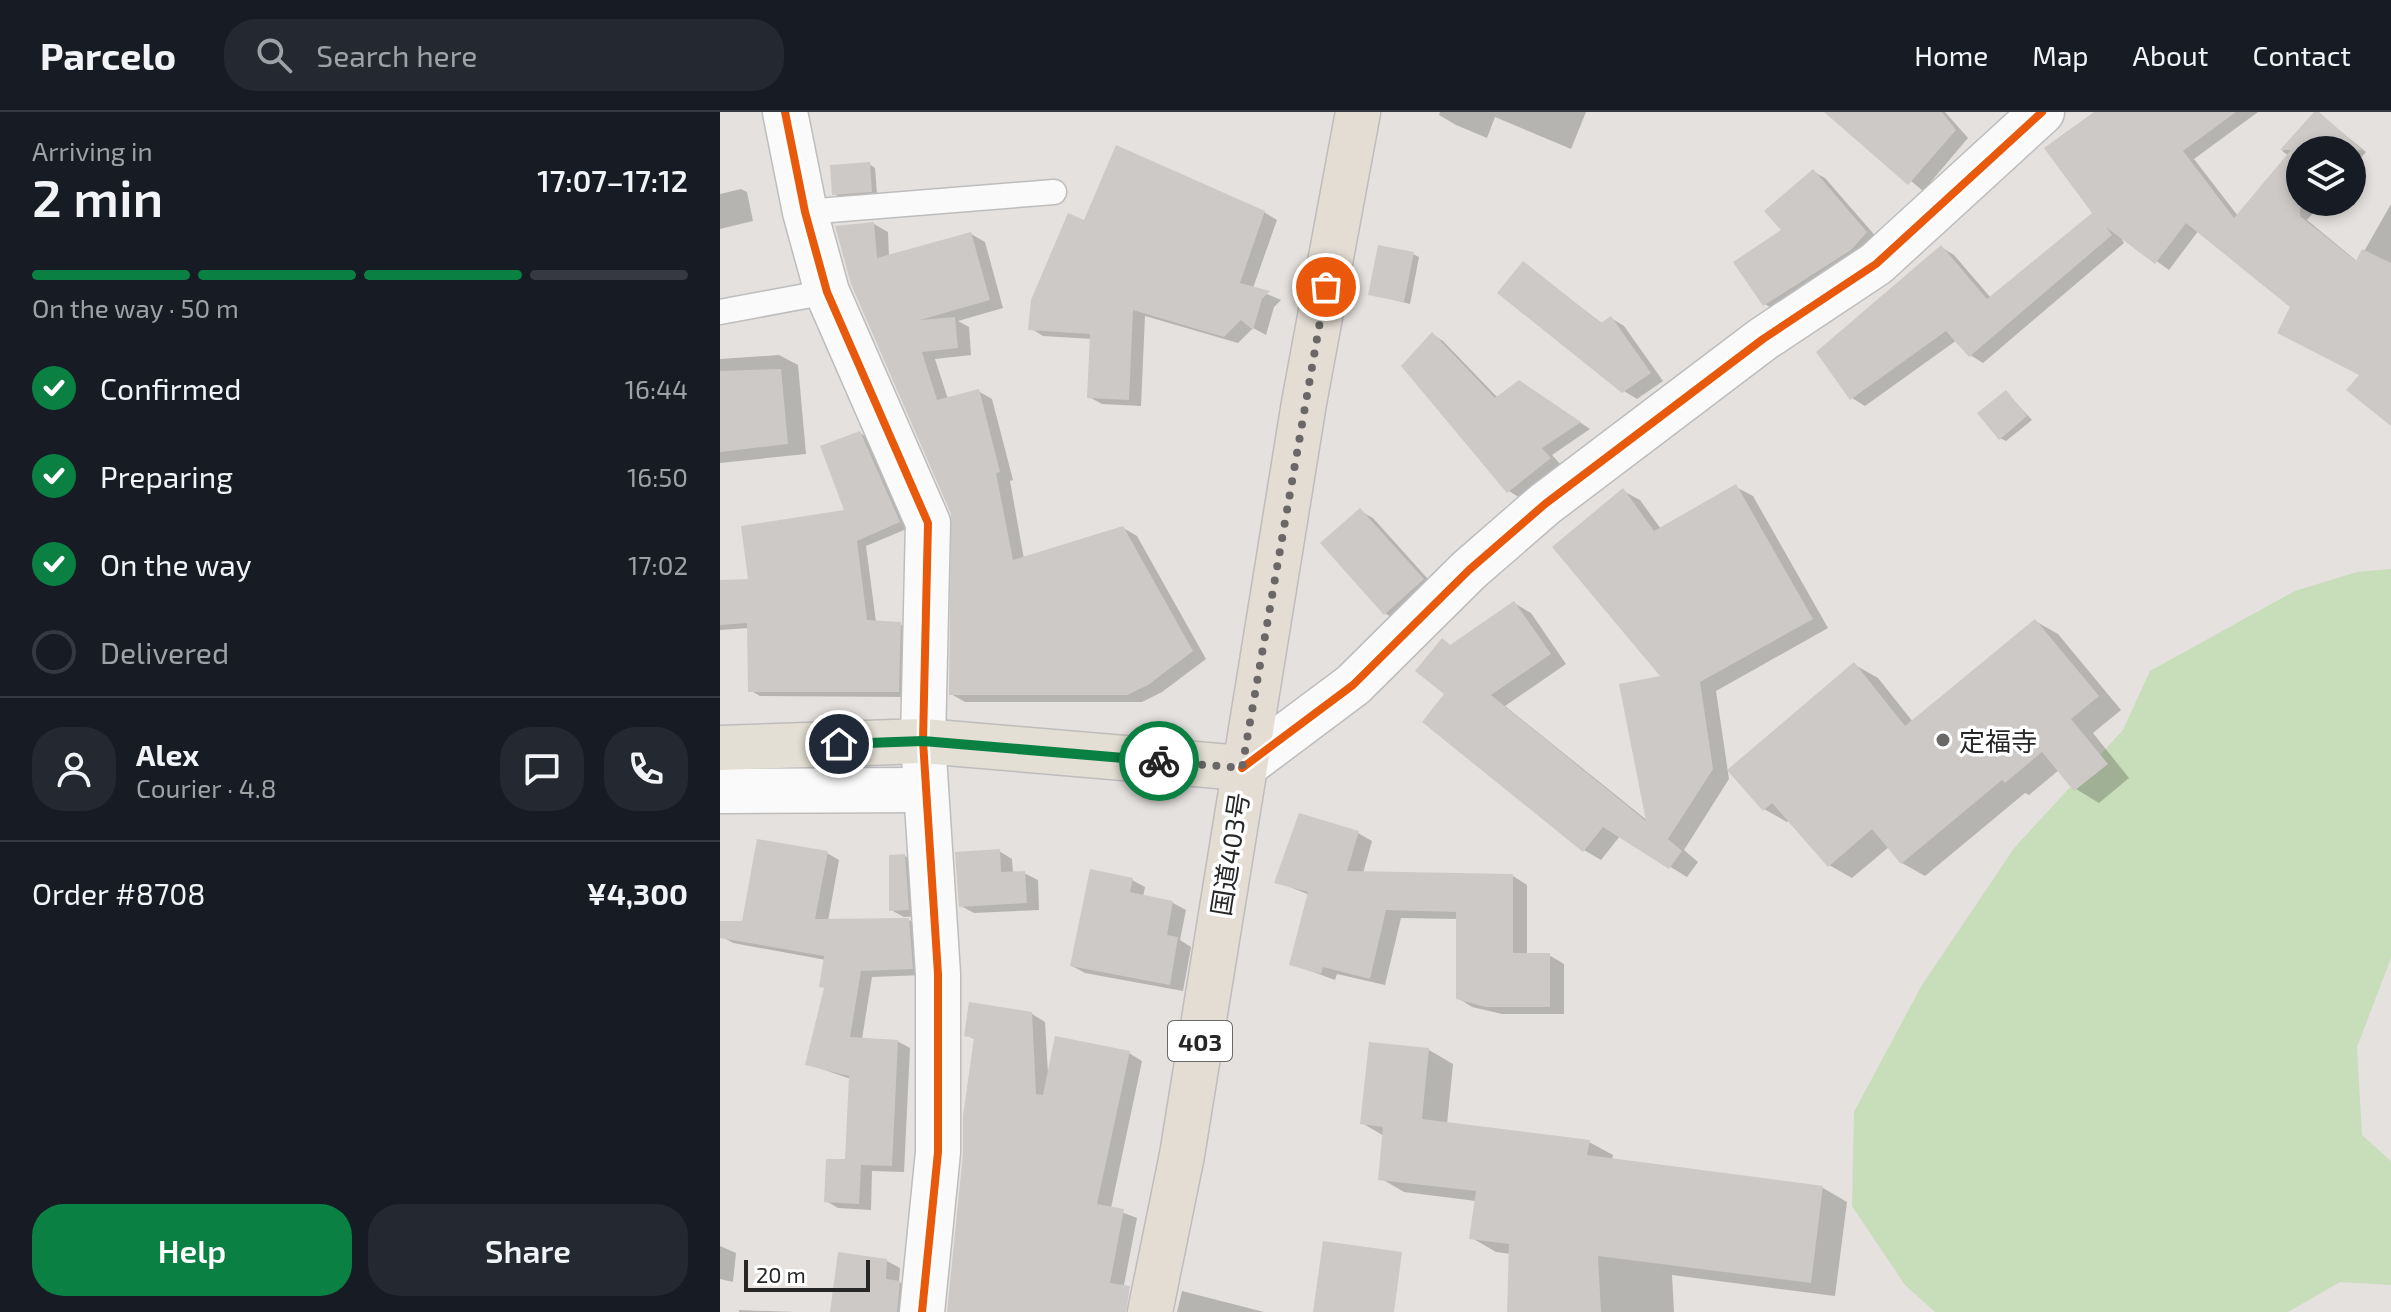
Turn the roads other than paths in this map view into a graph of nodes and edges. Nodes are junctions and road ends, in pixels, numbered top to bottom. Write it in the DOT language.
graph roads {
  1 [pos="785,112"];
  2 [pos="1358,112"];
  3 [pos="2035,114"];
  4 [pos="1054,192"];
  5 [pos="805,212"];
  6 [pos="827,292"];
  7 [pos="720,312"];
  8 [pos="923,741"];
  9 [pos="720,748"];
  10 [pos="1242,768"];
  11 [pos="925,790"];
  12 [pos="720,791"];
  13 [pos="922,1312"];
  14 [pos="1150,1312"];
  1 -- 5 [label="street"];
  2 -- 10 [label="highway, 国道403号 / 403"];
  3 -- 10 [label="street"];
  4 -- 5 [label="lane"];
  5 -- 6 [label="street"];
  6 -- 7 [label="lane"];
  6 -- 8 [label="street"];
  8 -- 9 [label="main road"];
  8 -- 10 [label="main road"];
  8 -- 11 [label="street"];
  10 -- 14 [label="highway, 国道403号 / 403"];
  11 -- 12 [label="street"];
  11 -- 13 [label="street"];
}
